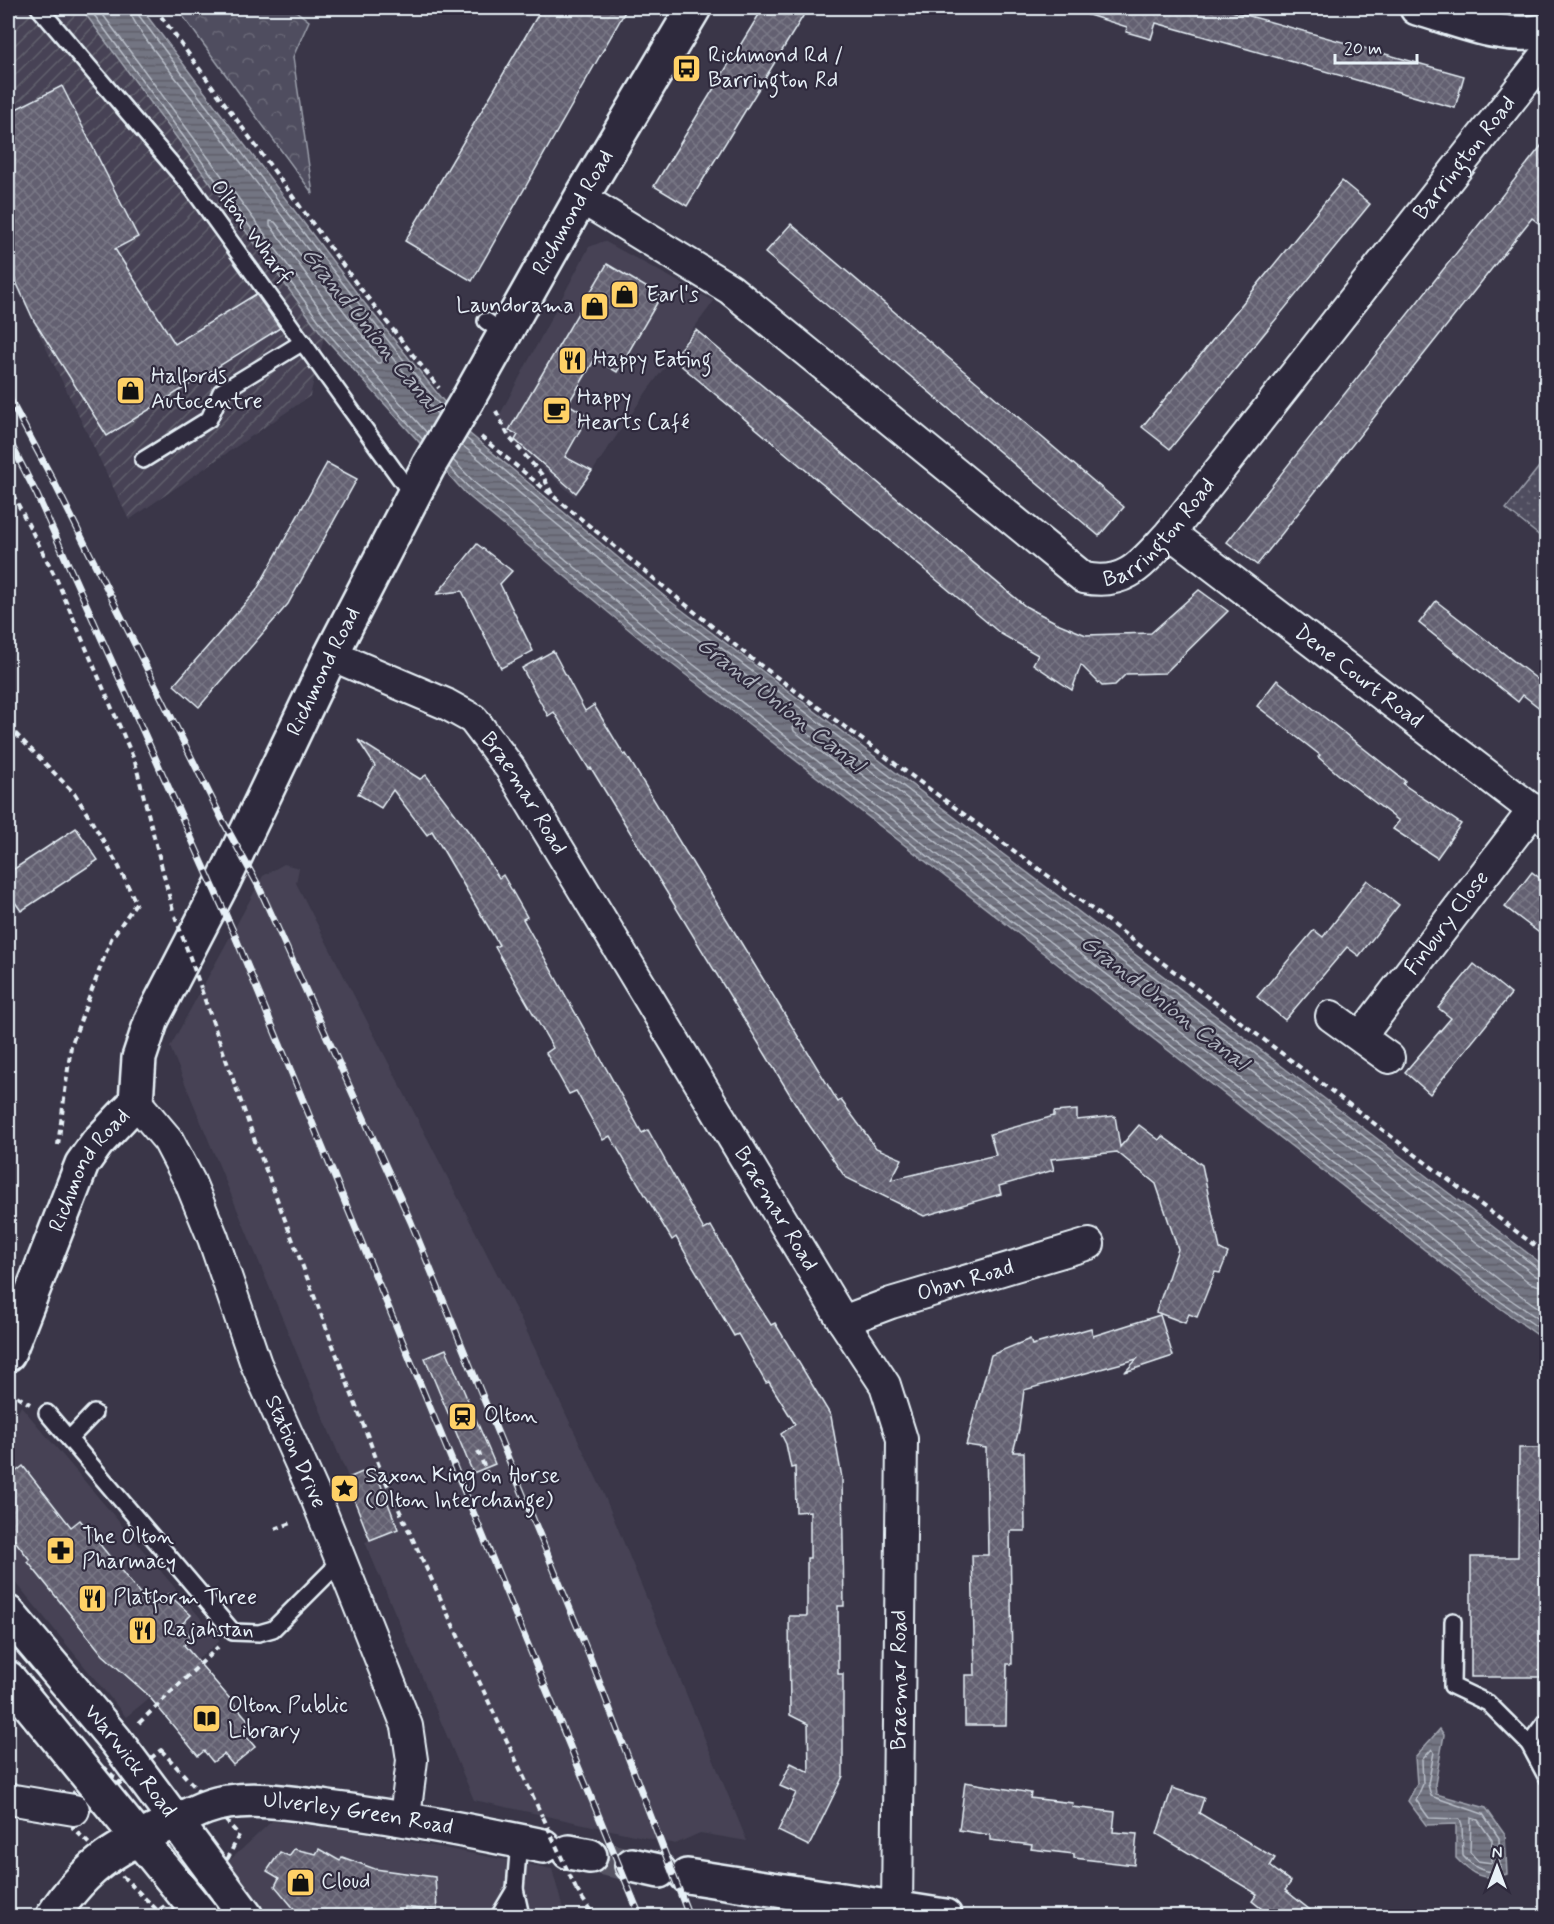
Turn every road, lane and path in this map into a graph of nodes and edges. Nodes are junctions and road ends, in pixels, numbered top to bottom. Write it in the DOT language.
graph roads {
  1 [pos="39,8"];
  2 [pos="155,8"];
  3 [pos="694,8"];
  4 [pos="1417,8"];
  5 [pos="1546,30"];
  6 [pos="1546,55"];
  7 [pos="581,198"];
  8 [pos="303,342"];
  9 [pos="470,402"];
  10 [pos="477,434"];
  11 [pos="143,460"];
  12 [pos="8,485"];
  13 [pos="412,495"];
  14 [pos="554,497"];
  15 [pos="1170,533"];
  16 [pos="331,655"];
  17 [pos="8,726"];
  18 [pos="1540,815"];
  19 [pos="1331,1016"];
  20 [pos="1361,1036"];
  21 [pos="1389,1058"];
  22 [pos="136,1102"];
  23 [pos="57,1149"];
  24 [pos="1089,1244"];
  25 [pos="1546,1254"];
  26 [pos="18,1296"];
  27 [pos="843,1321"];
  28 [pos="8,1354"];
  29 [pos="47,1413"];
  30 [pos="94,1413"];
  31 [pos="70,1438"];
  32 [pos="478,1451"];
  33 [pos="490,1481"];
  34 [pos="291,1523"];
  35 [pos="275,1529"];
  36 [pos="340,1562"];
  37 [pos="8,1613"];
  38 [pos="1453,1621"];
  39 [pos="233,1632"];
  40 [pos="8,1678"];
  41 [pos="1546,1721"];
  42 [pos="146,1733"];
  43 [pos="153,1741"];
  44 [pos="1529,1744"];
  45 [pos="161,1750"];
  46 [pos="1546,1776"];
  47 [pos="8,1799"];
  48 [pos="74,1810"];
  49 [pos="405,1817"];
  50 [pos="175,1821"];
  51 [pos="136,1839"];
  52 [pos="553,1843"];
  53 [pos="659,1870"];
  54 [pos="515,1889"];
  55 [pos="897,1908"];
  56 [pos="53,1917"];
  57 [pos="202,1917"];
  58 [pos="246,1917"];
  59 [pos="500,1917"];
  60 [pos="521,1917"];
  61 [pos="594,1917"];
  62 [pos="945,1917"];
  1 -- 8 [label="lane, Olton Wharf"];
  2 -- 9 [label="path"];
  3 -- 7 [label="main road, Richmond Road"];
  4 -- 5 [label="main road"];
  6 -- 15 [label="street, Barrington Road"];
  7 -- 9 [label="main road, Richmond Road"];
  7 -- 15 [label="street, Barrington Road"];
  8 -- 11 [label="lane"];
  8 -- 13 [label="lane, Olton Wharf"];
  9 -- 13 [label="main road, Richmond Road, bridge"];
  9 -- 14 [label="path"];
  10 -- 14 [label="path"];
  12 -- 52 [label="path, bridge"];
  13 -- 16 [label="main road, Richmond Road"];
  14 -- 25 [label="path"];
  15 -- 18 [label="street, Dene Court Road"];
  16 -- 22 [label="main road, Richmond Road"];
  16 -- 27 [label="street, Braemar Road"];
  17 -- 23 [label="path"];
  18 -- 20 [label="street, Finbury Close"];
  19 -- 20 [label="street"];
  20 -- 21 [label="street"];
  22 -- 26 [label="main road, Richmond Road"];
  22 -- 36 [label="street, Station Drive"];
  24 -- 27 [label="street, Oban Road"];
  26 -- 28 [label="main road, Richmond Road"];
  27 -- 55 [label="street, Braemar Road"];
  29 -- 31 [label="lane"];
  30 -- 31 [label="lane"];
  31 -- 39 [label="lane"];
  32 -- 33 [label="path"];
  34 -- 35 [label="path"];
  36 -- 39 [label="lane"];
  36 -- 49 [label="street, Station Drive"];
  37 -- 50 [label="main road, Warwick Road"];
  38 -- 44 [label="lane"];
  39 -- 42 [label="path"];
  40 -- 51 [label="main road, Warwick Road"];
  41 -- 44 [label="lane"];
  43 -- 45 [label="path"];
  44 -- 46 [label="lane"];
  47 -- 48 [label="street"];
  49 -- 50 [label="main road, Ulverley Green Road"];
  49 -- 52 [label="main road, Ulverley Green Road"];
  50 -- 51 [label="main road, Ulverley Green Road"];
  50 -- 58 [label="main road, Warwick Road"];
  51 -- 56 [label="main road, Ulverley Green Road"];
  51 -- 57 [label="main road, Warwick Road"];
  52 -- 54 [label="lane"];
  52 -- 61 [label="path, bridge"];
  53 -- 55 [label="main road"];
  54 -- 59 [label="lane"];
  54 -- 60 [label="lane"];
  55 -- 62 [label="main road"];
}
